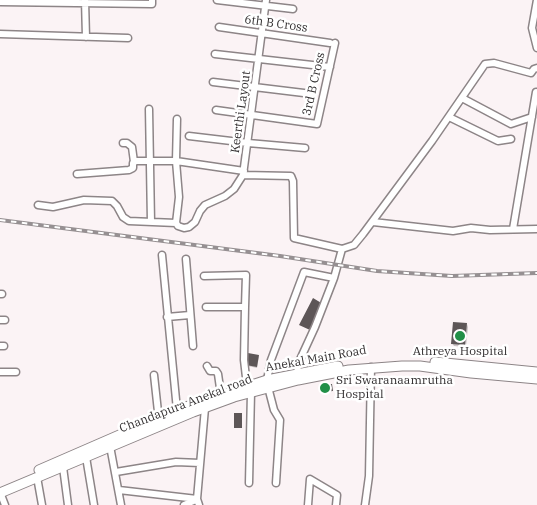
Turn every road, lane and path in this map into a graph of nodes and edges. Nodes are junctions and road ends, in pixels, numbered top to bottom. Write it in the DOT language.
graph roads {
  1 [pos="152,0"];
  2 [pos="217,0"];
  3 [pos="537,0"];
  4 [pos="86,1"];
  5 [pos="0,2"];
  6 [pos="266,2"];
  7 [pos="293,9"];
  8 [pos="219,28"];
  9 [pos="263,33"];
  10 [pos="0,34"];
  11 [pos="86,37"];
  12 [pos="128,38"];
  13 [pos="332,43"];
  14 [pos="537,48"];
  15 [pos="215,54"];
  16 [pos="259,59"];
  17 [pos="330,67"];
  18 [pos="537,68"];
  19 [pos="213,82"];
  20 [pos="255,88"];
  21 [pos="537,91"];
  22 [pos="312,94"];
  23 [pos="462,98"];
  24 [pos="149,109"];
  25 [pos="216,110"];
  26 [pos="252,116"];
  27 [pos="449,117"];
  28 [pos="532,117"];
  29 [pos="177,119"];
  30 [pos="189,136"];
  31 [pos="511,139"];
  32 [pos="123,143"];
  33 [pos="248,143"];
  34 [pos="305,148"];
  35 [pos="150,161"];
  36 [pos="134,162"];
  37 [pos="176,162"];
  38 [pos="244,173"];
  39 [pos="77,174"];
  40 [pos="38,205"];
  41 [pos="150,222"];
  42 [pos="373,222"];
  43 [pos="176,223"];
  44 [pos="513,229"];
  45 [pos="537,229"];
  46 [pos="342,249"];
  47 [pos="162,255"];
  48 [pos="186,259"];
  49 [pos="204,276"];
  50 [pos="334,278"];
  51 [pos="206,307"];
  52 [pos="245,307"];
  53 [pos="190,315"];
  54 [pos="167,317"];
  55 [pos="193,346"];
  56 [pos="207,366"];
  57 [pos="371,367"];
  58 [pos="0,372"];
  59 [pos="16,372"];
  60 [pos="537,372"];
  61 [pos="154,375"];
  62 [pos="297,377"];
  63 [pos="537,379"];
  64 [pos="267,384"];
  65 [pos="249,389"];
  66 [pos="221,394"];
  67 [pos="205,408"];
  68 [pos="176,410"];
  69 [pos="160,422"];
  70 [pos="110,446"];
  71 [pos="86,457"];
  72 [pos="200,463"];
  73 [pos="63,467"];
  74 [pos="116,472"];
  75 [pos="38,477"];
  76 [pos="249,483"];
  77 [pos="276,483"];
  78 [pos="0,486"];
  79 [pos="119,490"];
  80 [pos="0,492"];
  81 [pos="198,502"];
  82 [pos="5,505"];
  83 [pos="42,505"];
  84 [pos="68,505"];
  85 [pos="94,505"];
  86 [pos="121,505"];
  87 [pos="184,505"];
  88 [pos="308,505"];
  89 [pos="336,505"];
  90 [pos="365,505"];
  1 -- 4 [label="street"];
  2 -- 6 [label="street"];
  3 -- 14 [label="street"];
  4 -- 5 [label="street"];
  4 -- 11 [label="street"];
  6 -- 7 [label="street"];
  6 -- 9 [label="street, Keerthi Layout"];
  8 -- 9 [label="street, 6th B Cross"];
  9 -- 13 [label="street, 6th B Cross"];
  9 -- 16 [label="street, Keerthi Layout"];
  10 -- 11 [label="street"];
  11 -- 12 [label="street"];
  13 -- 17 [label="street, 3rd B Cross"];
  15 -- 16 [label="street"];
  16 -- 17 [label="street"];
  16 -- 20 [label="street, Keerthi Layout"];
  17 -- 26 [label="street, 3rd B Cross"];
  18 -- 23 [label="street"];
  19 -- 20 [label="street"];
  20 -- 22 [label="street"];
  20 -- 26 [label="street, Keerthi Layout"];
  21 -- 28 [label="street"];
  23 -- 27 [label="street"];
  23 -- 28 [label="street"];
  24 -- 35 [label="street"];
  25 -- 26 [label="street"];
  26 -- 33 [label="street, Keerthi Layout"];
  27 -- 31 [label="street"];
  27 -- 42 [label="street"];
  28 -- 44 [label="street"];
  29 -- 37 [label="street"];
  30 -- 33 [label="street"];
  32 -- 36 [label="street"];
  33 -- 34 [label="street"];
  33 -- 38 [label="street, Keerthi Layout"];
  35 -- 36 [label="street"];
  35 -- 37 [label="street"];
  35 -- 41 [label="street"];
  36 -- 39 [label="street"];
  37 -- 38 [label="street"];
  37 -- 43 [label="street"];
  38 -- 43 [label="street"];
  38 -- 46 [label="street"];
  40 -- 41 [label="street"];
  41 -- 43 [label="street"];
  42 -- 44 [label="street"];
  42 -- 46 [label="street"];
  44 -- 45 [label="street"];
  46 -- 50 [label="street"];
  47 -- 54 [label="street"];
  48 -- 53 [label="street"];
  49 -- 52 [label="street"];
  50 -- 62 [label="street"];
  50 -- 64 [label="street"];
  51 -- 52 [label="street"];
  52 -- 65 [label="street"];
  53 -- 54 [label="street"];
  53 -- 55 [label="street"];
  54 -- 68 [label="street"];
  56 -- 66 [label="street"];
  57 -- 62 [label="main road"];
  57 -- 63 [label="main road"];
  57 -- 90 [label="street"];
  58 -- 59 [label="street"];
  60 -- 62 [label="main road, Anekal Main Road"];
  61 -- 69 [label="street"];
  62 -- 64 [label="main road, Anekal Main Road"];
  64 -- 65 [label="main road, Anekal Main Road"];
  64 -- 77 [label="street"];
  65 -- 66 [label="main road, Anekal Main Road"];
  65 -- 67 [label="main road, Chandapura Anekal road"];
  65 -- 76 [label="street"];
  66 -- 68 [label="main road, Anekal Main Road"];
  67 -- 69 [label="main road, Chandapura Anekal road"];
  67 -- 72 [label="street"];
  68 -- 69 [label="main road, Anekal Main Road"];
  69 -- 70 [label="main road, Chandapura Anekal road"];
  69 -- 78 [label="main road, Anekal Main Road"];
  70 -- 71 [label="main road, Chandapura Anekal road"];
  70 -- 74 [label="street"];
  71 -- 73 [label="main road, Chandapura Anekal road"];
  71 -- 85 [label="street"];
  72 -- 74 [label="street"];
  72 -- 81 [label="street"];
  73 -- 75 [label="main road, Chandapura Anekal road"];
  73 -- 84 [label="street"];
  74 -- 79 [label="street"];
  75 -- 80 [label="main road, Chandapura Anekal road"];
  75 -- 83 [label="street"];
  79 -- 81 [label="street"];
  79 -- 86 [label="street"];
  80 -- 82 [label="street"];
  81 -- 87 [label="street"];
  88 -- 89 [label="street"];
}
